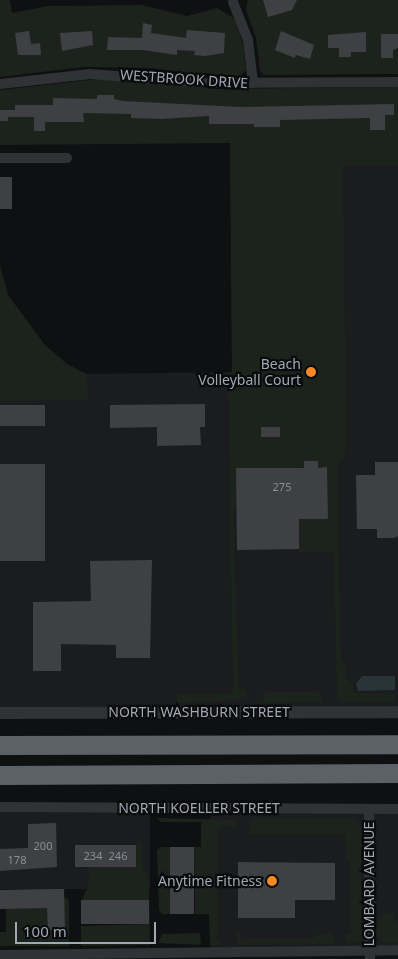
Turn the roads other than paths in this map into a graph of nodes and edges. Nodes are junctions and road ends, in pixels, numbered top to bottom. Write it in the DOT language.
graph roads {
  1 [pos="233,2"];
  2 [pos="398,82"];
  3 [pos="0,84"];
  4 [pos="253,84"];
  5 [pos="0,158"];
  6 [pos="67,158"];
  7 [pos="398,712"];
  8 [pos="0,713"];
  9 [pos="398,744"];
  10 [pos="0,745"];
  11 [pos="398,773"];
  12 [pos="0,774"];
  13 [pos="0,806"];
  14 [pos="369,809"];
  15 [pos="398,809"];
  16 [pos="398,950"];
  17 [pos="370,955"];
  18 [pos="0,956"];
  19 [pos="87,957"];
  20 [pos="232,957"];
  1 -- 4 [label="street"];
  2 -- 4 [label="street, WESTBROOK DRIVE"];
  3 -- 4 [label="street, WESTBROOK DRIVE"];
  5 -- 6 [label="street"];
  7 -- 8 [label="street, NORTH WASHBURN STREET"];
  9 -- 10 [label="highway"];
  11 -- 12 [label="highway"];
  13 -- 14 [label="street, NORTH KOELLER STREET"];
  14 -- 15 [label="street, NORTH KOELLER STREET"];
  14 -- 17 [label="street, LOMBARD AVENUE"];
  16 -- 17 [label="street"];
  17 -- 20 [label="street"];
  18 -- 19 [label="street"];
  19 -- 20 [label="street"];
}
